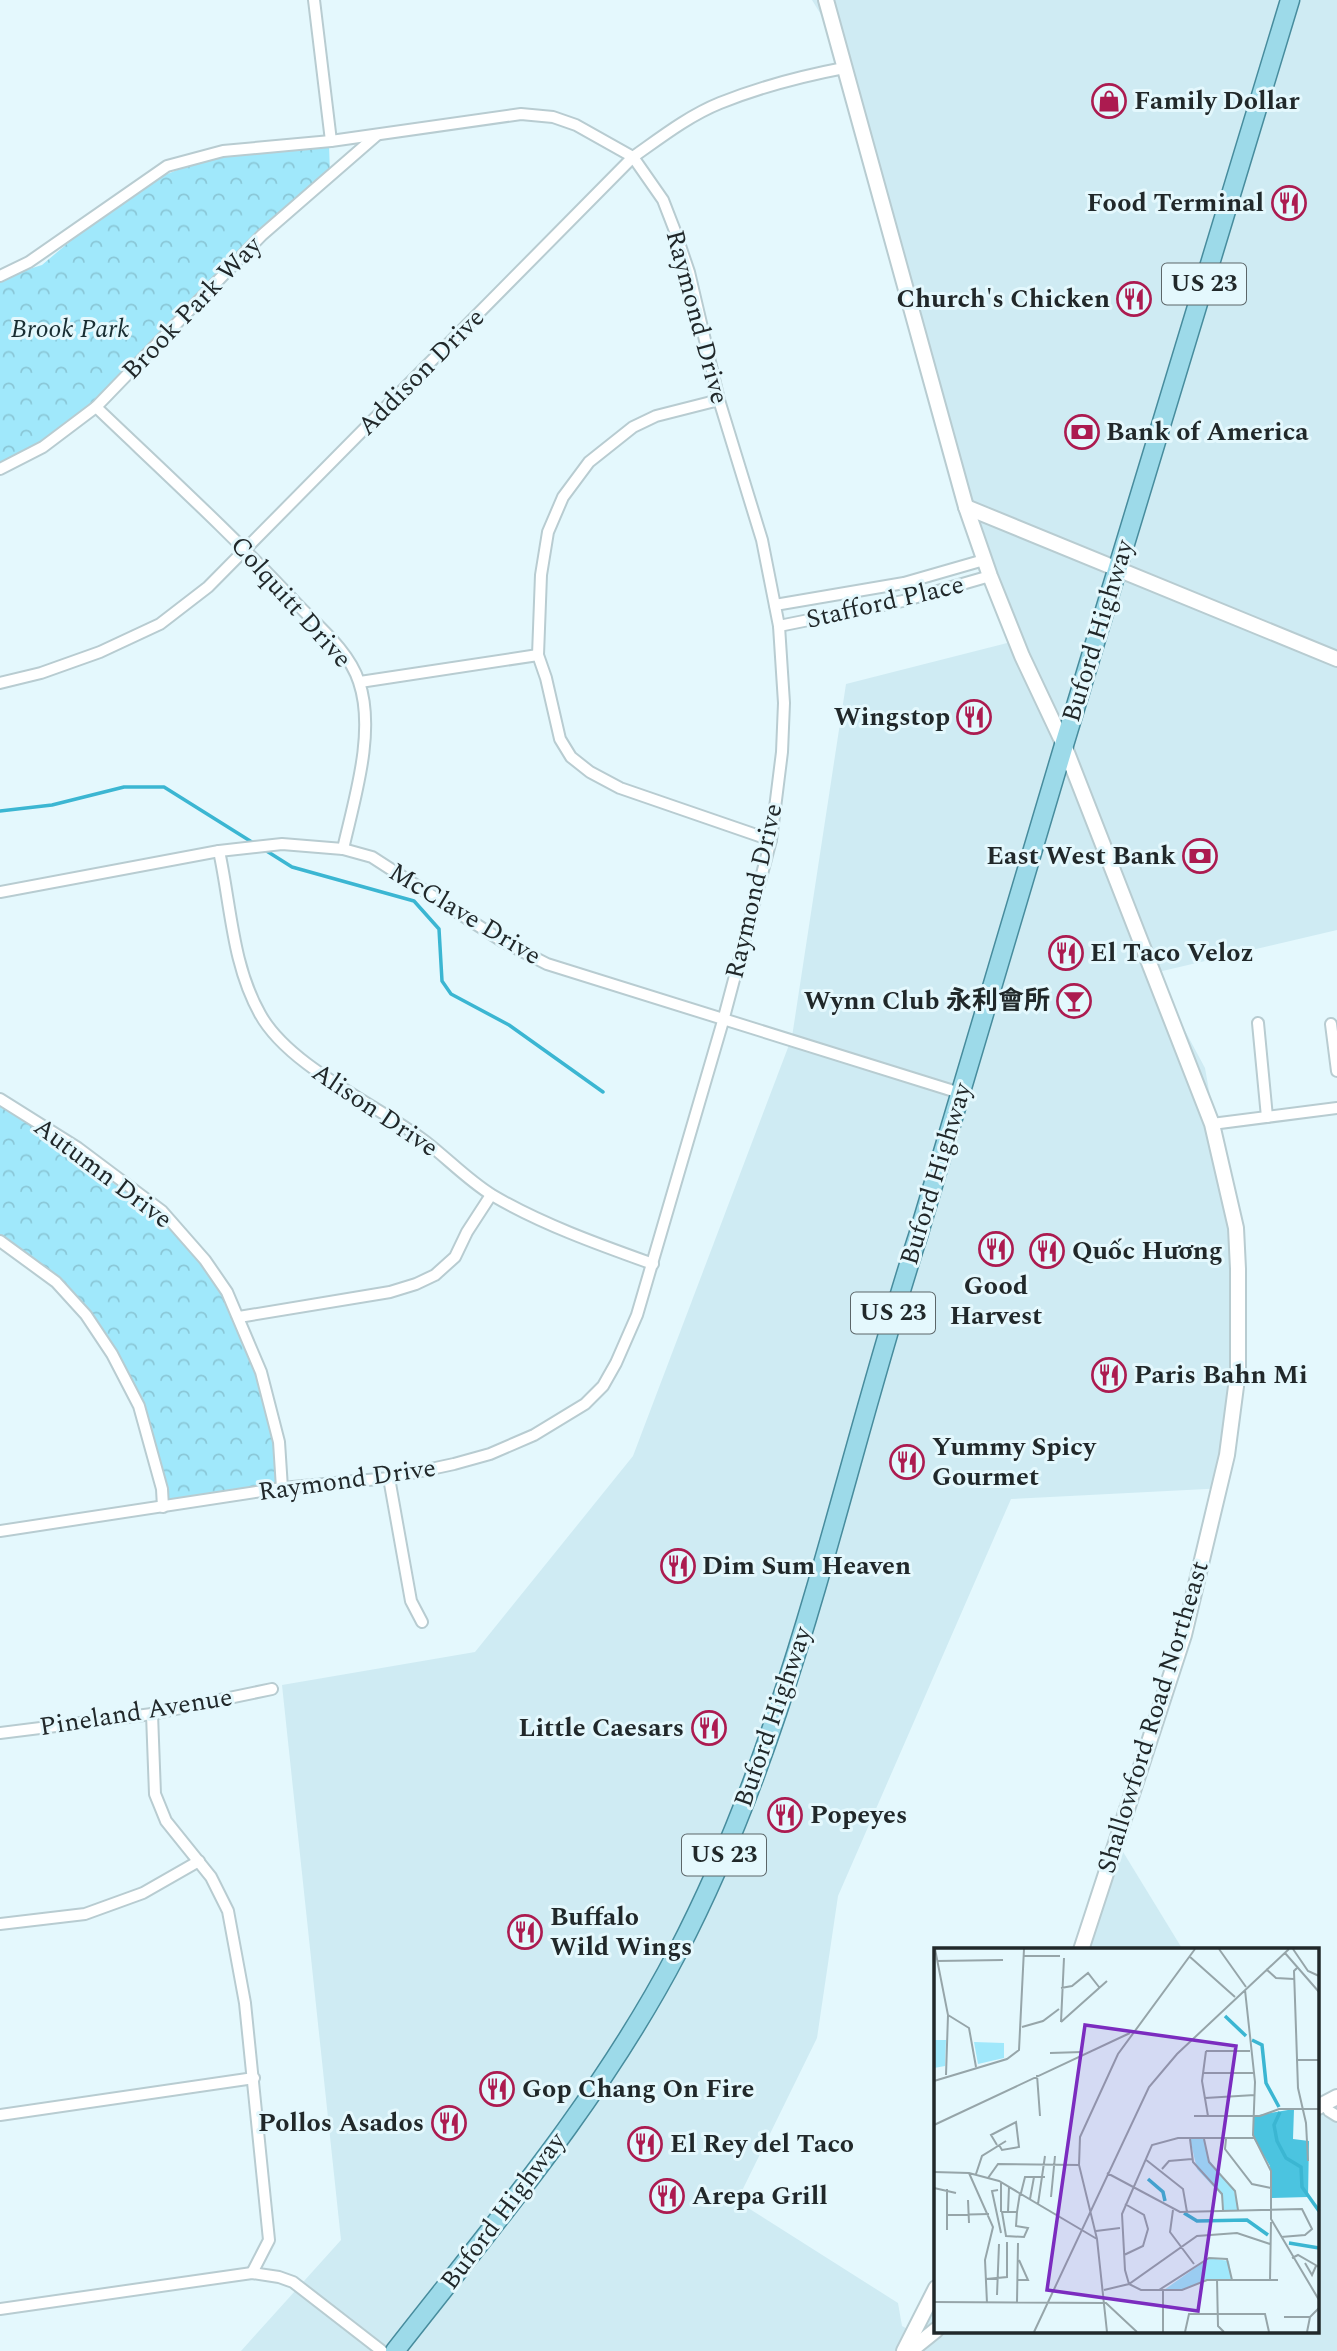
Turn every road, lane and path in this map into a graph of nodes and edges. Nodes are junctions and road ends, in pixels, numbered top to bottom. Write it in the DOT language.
graph roads {
  1 [pos="314,0"];
  2 [pos="826,0"];
  3 [pos="1290,0"];
  4 [pos="844,68"];
  5 [pos="377,135"];
  6 [pos="331,141"];
  7 [pos="633,157"];
  8 [pos="0,276"];
  9 [pos="719,400"];
  10 [pos="96,407"];
  11 [pos="0,469"];
  12 [pos="966,507"];
  13 [pos="246,549"];
  14 [pos="984,560"];
  15 [pos="1118,568"];
  16 [pos="990,576"];
  17 [pos="775,605"];
  18 [pos="779,626"];
  19 [pos="538,655"];
  20 [pos="1337,659"];
  21 [pos="360,682"];
  22 [pos="0,683"];
  23 [pos="1063,745"];
  24 [pos="771,840"];
  25 [pos="343,849"];
  26 [pos="219,851"];
  27 [pos="0,892"];
  28 [pos="723,1021"];
  29 [pos="1258,1023"];
  30 [pos="1331,1024"];
  31 [pos="1337,1070"];
  32 [pos="960,1093"];
  33 [pos="0,1099"];
  34 [pos="1337,1108"];
  35 [pos="1267,1117"];
  36 [pos="1212,1124"];
  37 [pos="491,1195"];
  38 [pos="0,1241"];
  39 [pos="653,1264"];
  40 [pos="239,1317"];
  41 [pos="389,1478"];
  42 [pos="282,1488"];
  43 [pos="163,1507"];
  44 [pos="0,1531"];
  45 [pos="422,1622"];
  46 [pos="272,1689"];
  47 [pos="152,1714"];
  48 [pos="0,1733"];
  49 [pos="199,1861"];
  50 [pos="0,1924"];
  51 [pos="1082,1948"];
  52 [pos="254,2078"];
  53 [pos="1326,2102"];
  54 [pos="0,2115"];
  55 [pos="1337,2116"];
  56 [pos="252,2273"];
  57 [pos="934,2292"];
  58 [pos="0,2309"];
  59 [pos="934,2331"];
  60 [pos="382,2351"];
  61 [pos="395,2351"];
  62 [pos="907,2351"];
  1 -- 6 [label="street"];
  2 -- 4 [label="street, Shallowford Road Northeast"];
  3 -- 15 [label="main road, Buford Highway / US 23"];
  4 -- 7 [label="street, Addison Drive"];
  4 -- 12 [label="street, Shallowford Road Northeast"];
  5 -- 6 [label="street, Raymond Drive"];
  5 -- 7 [label="street, Raymond Drive"];
  5 -- 10 [label="street, Brook Park Way"];
  6 -- 8 [label="street, Raymond Drive"];
  7 -- 9 [label="street, Raymond Drive"];
  7 -- 13 [label="street, Addison Drive"];
  9 -- 17 [label="street, Raymond Drive"];
  9 -- 19 [label="street"];
  10 -- 11 [label="street, Brook Park Way"];
  10 -- 13 [label="street, Colquitt Drive"];
  12 -- 14 [label="street, Shallowford Road Northeast"];
  12 -- 15 [label="street"];
  13 -- 21 [label="street, Colquitt Drive"];
  13 -- 22 [label="street, Addison Drive"];
  14 -- 16 [label="street, Shallowford Road Northeast"];
  14 -- 17 [label="street, Stafford Place"];
  15 -- 20 [label="street"];
  15 -- 23 [label="main road, Buford Highway / US 23"];
  16 -- 18 [label="street, Stafford Place"];
  16 -- 23 [label="street, Shallowford Road Northeast"];
  17 -- 18 [label="street, Raymond Drive"];
  18 -- 24 [label="street, Raymond Drive"];
  19 -- 21 [label="street"];
  19 -- 24 [label="street"];
  21 -- 25 [label="street, Colquitt Drive"];
  23 -- 32 [label="main road, Buford Highway / US 23"];
  23 -- 36 [label="street, Shallowford Road Northeast"];
  24 -- 28 [label="street, Raymond Drive"];
  25 -- 26 [label="street, McClave Drive"];
  25 -- 28 [label="street, McClave Drive"];
  26 -- 27 [label="street, McClave Drive"];
  26 -- 37 [label="street, Alison Drive"];
  28 -- 32 [label="street, McClave Drive"];
  28 -- 39 [label="street, Raymond Drive"];
  29 -- 35 [label="street"];
  30 -- 31 [label="street"];
  32 -- 61 [label="main road, Buford Highway / US 23"];
  33 -- 40 [label="street, Autumn Drive"];
  34 -- 35 [label="street"];
  35 -- 36 [label="street"];
  36 -- 51 [label="street, Shallowford Road Northeast"];
  37 -- 39 [label="street, Alison Drive"];
  37 -- 40 [label="street"];
  38 -- 43 [label="street"];
  39 -- 41 [label="street, Raymond Drive"];
  40 -- 42 [label="street, Autumn Drive"];
  41 -- 42 [label="street, Raymond Drive"];
  41 -- 45 [label="street"];
  42 -- 43 [label="street, Raymond Drive"];
  43 -- 44 [label="street, Raymond Drive"];
  46 -- 47 [label="street, Pineland Avenue"];
  47 -- 48 [label="street, Pineland Avenue"];
  47 -- 49 [label="street"];
  49 -- 50 [label="street"];
  49 -- 52 [label="street"];
  52 -- 54 [label="street"];
  52 -- 56 [label="street"];
  53 -- 55 [label="street"];
  56 -- 58 [label="street"];
  56 -- 60 [label="street"];
  57 -- 62 [label="street"];
  59 -- 62 [label="street"];
}
